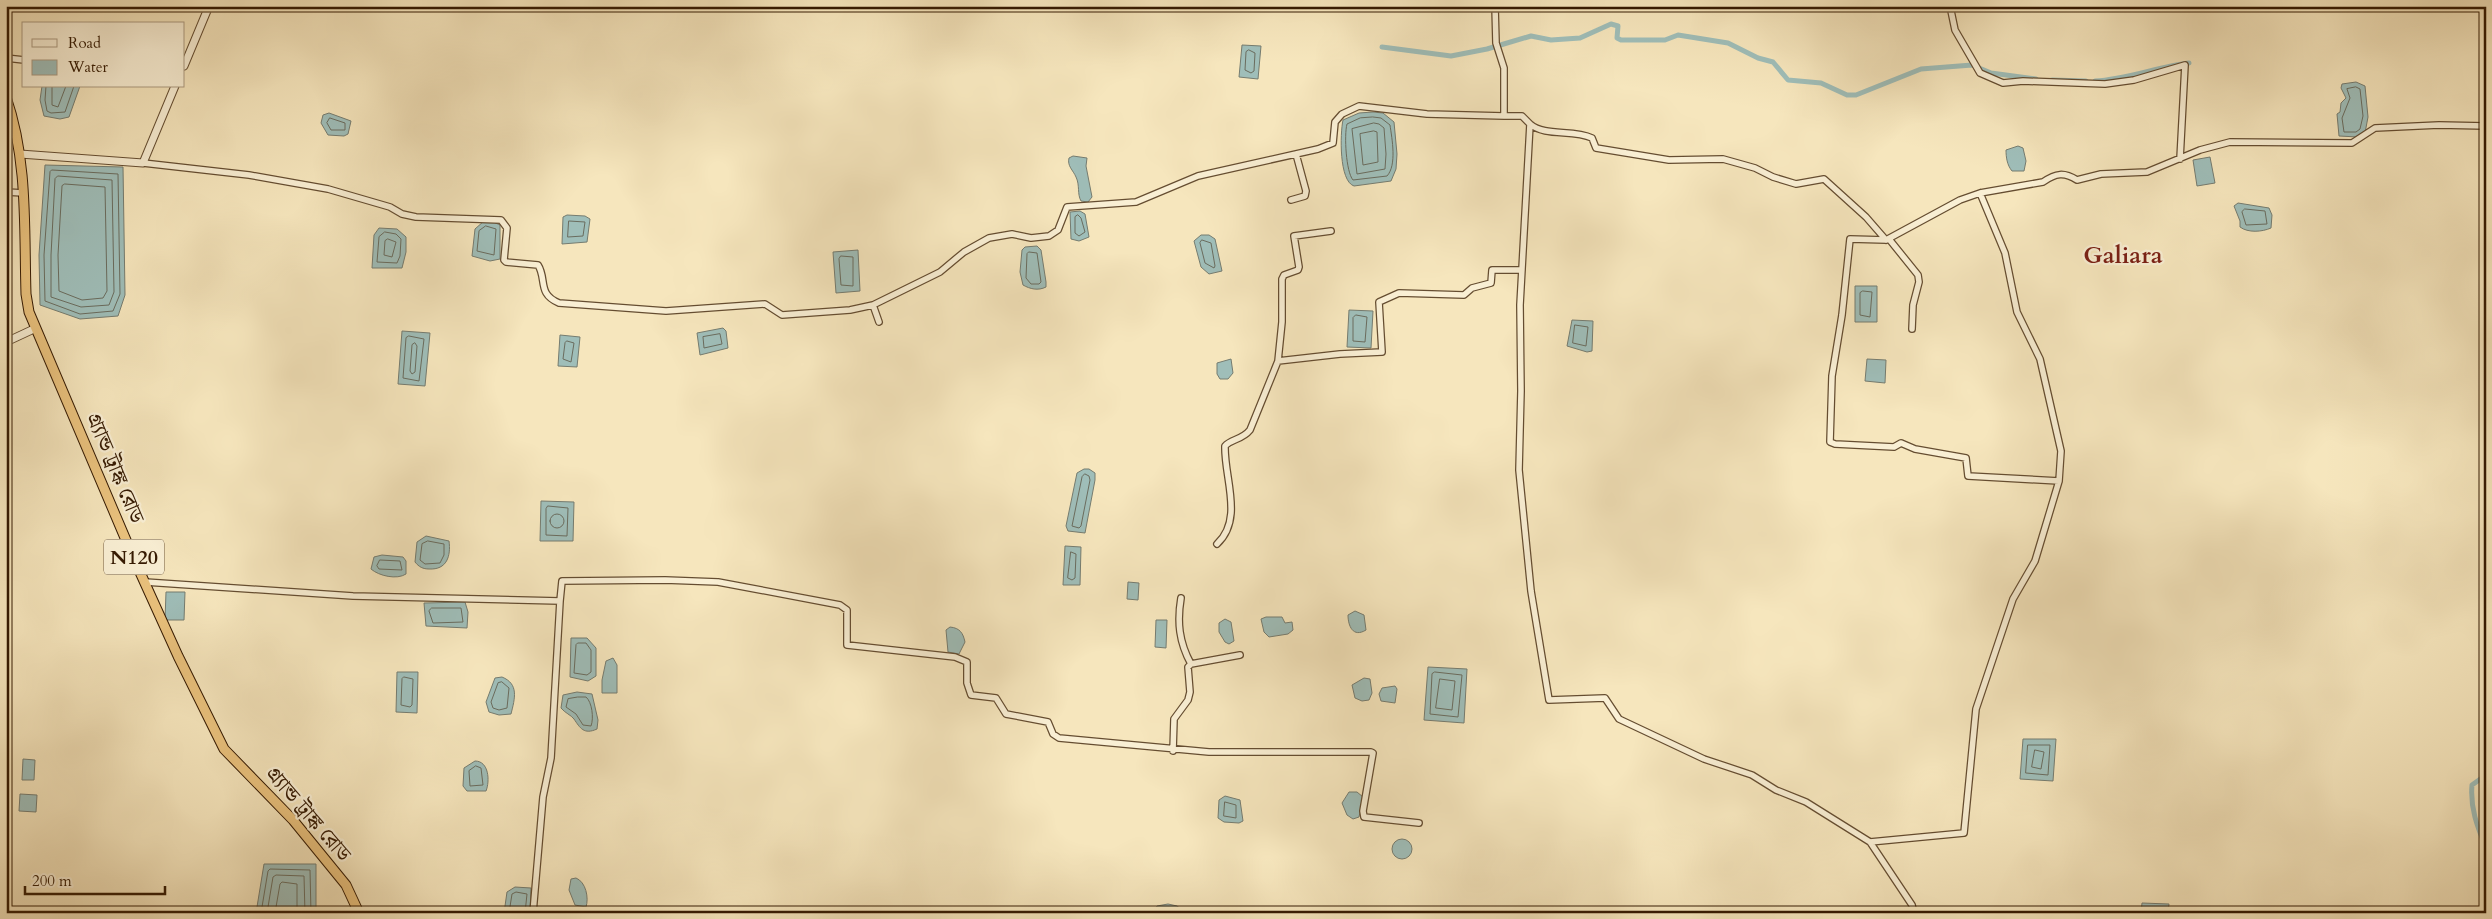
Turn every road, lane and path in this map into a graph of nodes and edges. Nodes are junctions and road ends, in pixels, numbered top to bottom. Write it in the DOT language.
graph roads {
  1 [pos="209,6"];
  2 [pos="1495,6"];
  3 [pos="1950,6"];
  4 [pos="6,58"];
  5 [pos="22,60"];
  6 [pos="185,64"];
  7 [pos="174,88"];
  8 [pos="6,97"];
  9 [pos="1504,116"];
  10 [pos="1530,124"];
  11 [pos="2486,126"];
  12 [pos="20,154"];
  13 [pos="1296,154"];
  14 [pos="2180,159"];
  15 [pos="143,163"];
  16 [pos="6,192"];
  17 [pos="24,193"];
  18 [pos="1980,193"];
  19 [pos="1291,200"];
  20 [pos="1331,231"];
  21 [pos="1888,240"];
  22 [pos="1522,270"];
  23 [pos="873,305"];
  24 [pos="879,322"];
  25 [pos="36,328"];
  26 [pos="1912,329"];
  27 [pos="6,342"];
  28 [pos="1278,360"];
  29 [pos="2059,481"];
  30 [pos="1217,544"];
  31 [pos="145,582"];
  32 [pos="1181,598"];
  33 [pos="560,601"];
  34 [pos="1240,655"];
  35 [pos="1191,664"];
  36 [pos="1173,751"];
  37 [pos="1419,823"];
  38 [pos="1870,842"];
  39 [pos="359,913"];
  40 [pos="533,913"];
  41 [pos="1914,913"];
  1 -- 6 [label="street"];
  2 -- 9 [label="street"];
  3 -- 14 [label="street"];
  4 -- 5 [label="street"];
  7 -- 15 [label="street"];
  8 -- 12 [label="highway, গ্র্যান্ড ট্রাঙ্ক রোড / N120"];
  9 -- 10 [label="street"];
  9 -- 13 [label="street"];
  10 -- 21 [label="street"];
  10 -- 22 [label="street"];
  11 -- 14 [label="street"];
  12 -- 15 [label="street"];
  12 -- 17 [label="highway, গ্র্যান্ড ট্রাঙ্ক রোড / N120"];
  13 -- 19 [label="street"];
  13 -- 23 [label="street"];
  14 -- 18 [label="street"];
  15 -- 23 [label="street"];
  16 -- 17 [label="street"];
  17 -- 25 [label="highway, গ্র্যান্ড ট্রাঙ্ক রোড / N120"];
  18 -- 21 [label="street"];
  18 -- 29 [label="street"];
  20 -- 28 [label="street"];
  21 -- 26 [label="street"];
  21 -- 29 [label="street"];
  22 -- 28 [label="street"];
  22 -- 38 [label="street"];
  23 -- 24 [label="street"];
  25 -- 27 [label="street"];
  25 -- 31 [label="highway, গ্র্যান্ড ট্রাঙ্ক রোড / N120"];
  28 -- 30 [label="street"];
  29 -- 38 [label="street"];
  31 -- 33 [label="street"];
  31 -- 39 [label="highway, গ্র্যান্ড ট্রাঙ্ক রোড / N120"];
  32 -- 35 [label="street"];
  33 -- 36 [label="street"];
  33 -- 40 [label="street"];
  34 -- 35 [label="street"];
  35 -- 36 [label="street"];
  36 -- 37 [label="street"];
  38 -- 41 [label="street"];
}
